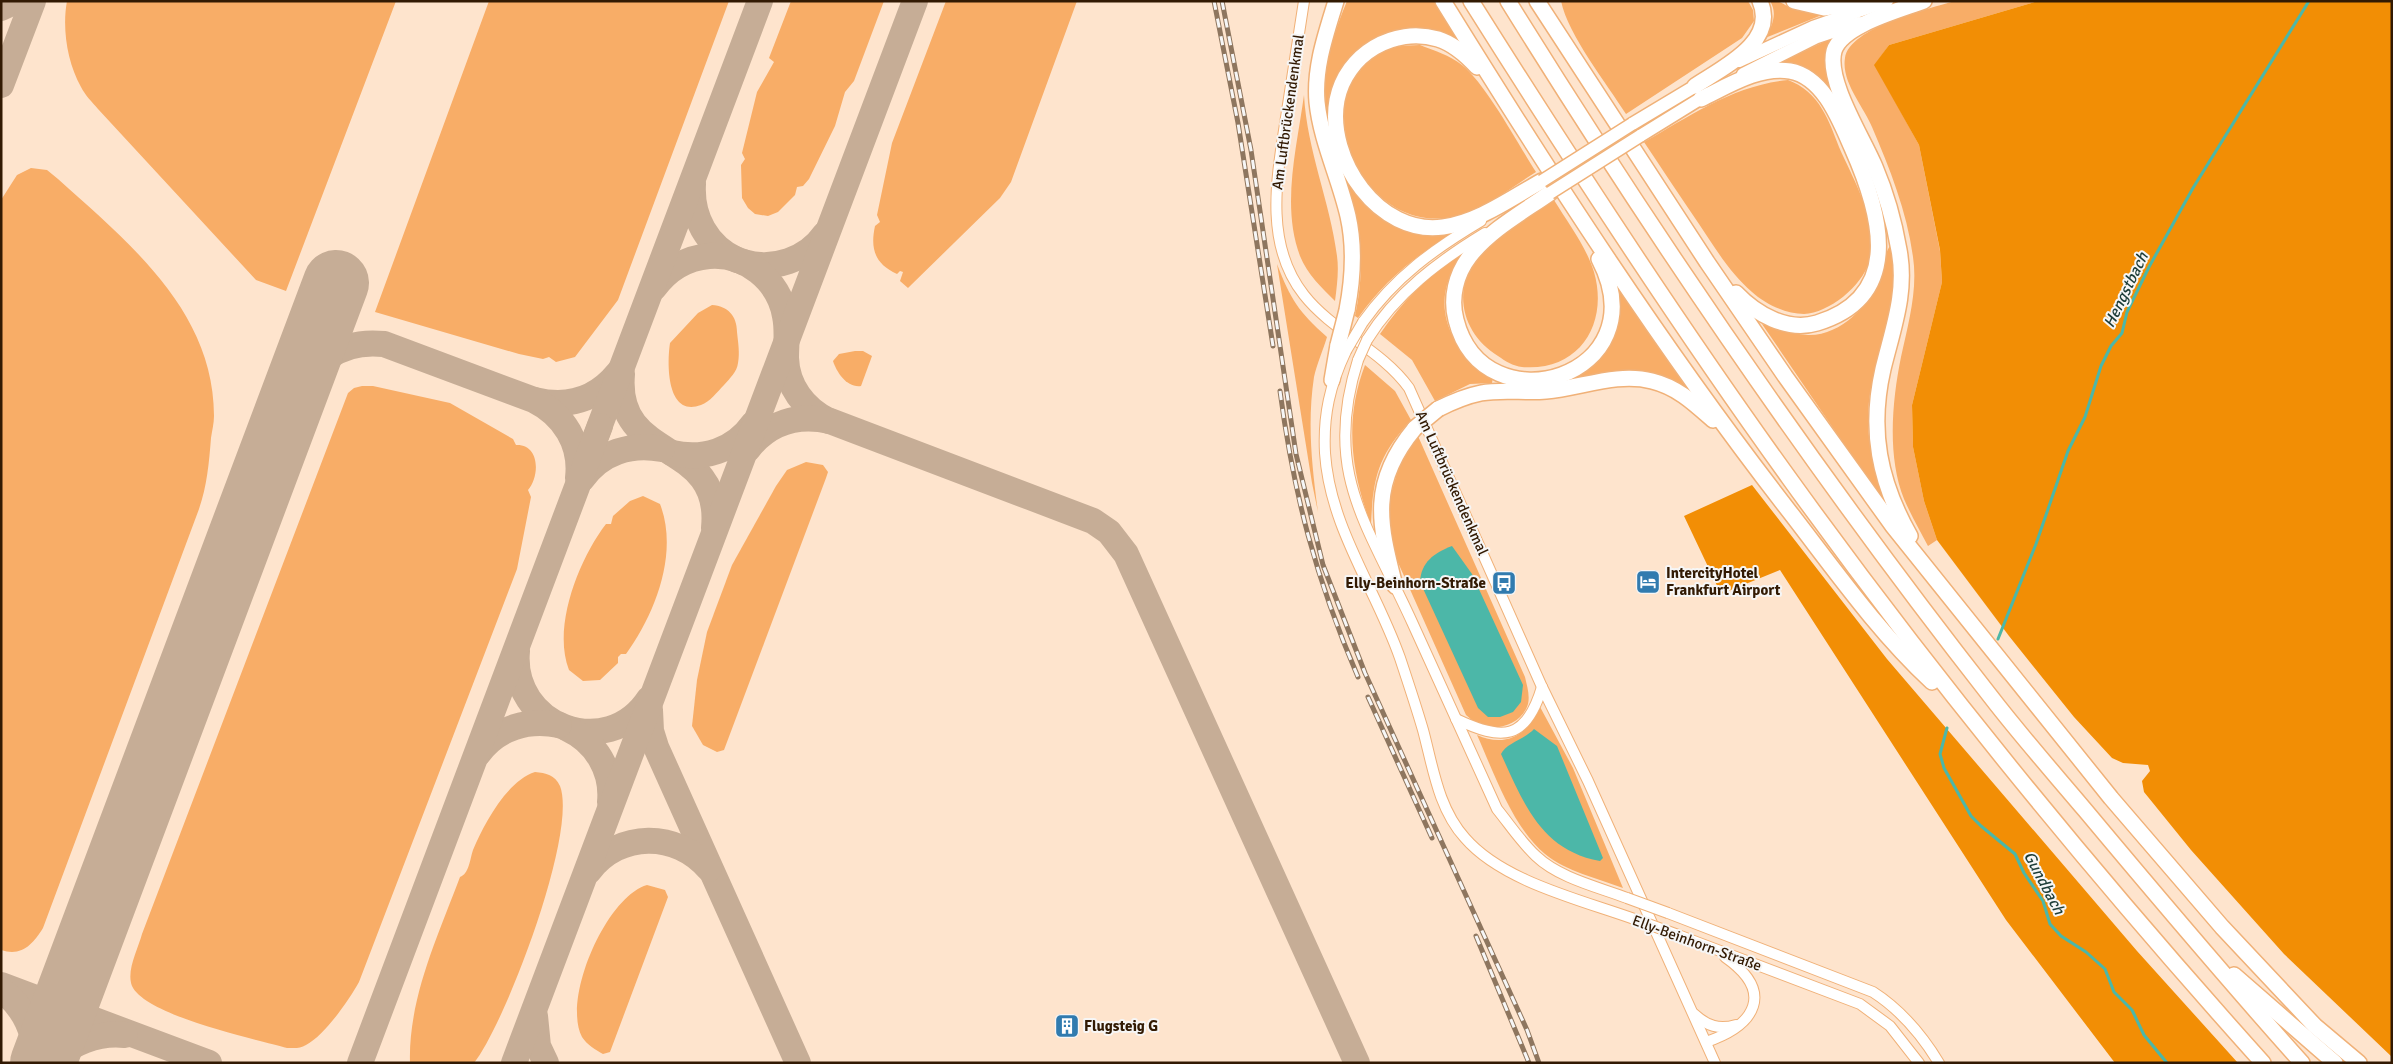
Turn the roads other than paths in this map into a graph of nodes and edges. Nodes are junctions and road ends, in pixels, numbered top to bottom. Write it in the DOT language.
graph roads {
  1 [pos="1304,1"];
  2 [pos="1336,1"];
  3 [pos="1443,1"];
  4 [pos="1471,1"];
  5 [pos="1508,1"];
  6 [pos="1537,1"];
  7 [pos="1549,1"];
  8 [pos="1760,1"];
  9 [pos="1794,1"];
  10 [pos="1867,1"];
  11 [pos="1887,1"];
  12 [pos="1923,1"];
  13 [pos="1556,30"];
  14 [pos="1698,92"];
  15 [pos="1505,101"];
  16 [pos="1546,187"];
  17 [pos="1567,197"];
  18 [pos="1707,262"];
  19 [pos="1342,348"];
  20 [pos="1332,380"];
  21 [pos="1738,446"];
  22 [pos="1930,572"];
  23 [pos="1395,586"];
  24 [pos="1542,687"];
  25 [pos="1970,717"];
  26 [pos="1456,719"];
  27 [pos="2196,944"];
  28 [pos="1712,948"];
  29 [pos="1692,1012"];
  30 [pos="1742,1022"];
  31 [pos="2315,1026"];
  32 [pos="1706,1042"];
  33 [pos="1714,1063"];
  34 [pos="1919,1063"];
  35 [pos="1939,1063"];
  36 [pos="2263,1063"];
  37 [pos="2302,1063"];
  38 [pos="2335,1063"];
  39 [pos="2343,1063"];
  40 [pos="2359,1063"];
  1 -- 24 [label="street, Am Luftbrückendenkmal"];
  2 -- 19 [label="highway, bridge"];
  3 -- 15 [label="highway"];
  4 -- 25 [label="highway"];
  5 -- 27 [label="highway"];
  6 -- 13 [label="highway"];
  7 -- 13 [label="highway"];
  8 -- 14 [label="highway"];
  9 -- 10 [label="highway"];
  11 -- 14 [label="main road"];
  12 -- 14 [label="main road"];
  12 -- 22 [label="highway"];
  13 -- 18 [label="highway"];
  14 -- 16 [label="main road, bridge"];
  14 -- 16 [label="main road, bridge"];
  14 -- 18 [label="highway"];
  15 -- 16 [label="highway"];
  15 -- 17 [label="highway"];
  16 -- 17 [label="highway"];
  16 -- 19 [label="street, bridge"];
  16 -- 23 [label="street, Elly-Beinhorn-Straße, bridge"];
  17 -- 21 [label="highway"];
  18 -- 22 [label="highway"];
  19 -- 20 [label="highway"];
  20 -- 28 [label="street, Elly-Beinhorn-Straße, bridge"];
  21 -- 23 [label="highway, bridge"];
  21 -- 25 [label="highway"];
  22 -- 31 [label="highway"];
  23 -- 26 [label="street, Elly-Beinhorn-Straße"];
  24 -- 26 [label="street"];
  24 -- 29 [label="street, Am Luftbrückendenkmal"];
  25 -- 36 [label="highway"];
  26 -- 35 [label="street, Elly-Beinhorn-Straße, bridge"];
  27 -- 37 [label="highway"];
  27 -- 38 [label="highway"];
  28 -- 30 [label="street"];
  28 -- 34 [label="street, Elly-Beinhorn-Straße"];
  29 -- 30 [label="street"];
  29 -- 32 [label="street, Am Luftbrückendenkmal"];
  30 -- 32 [label="street"];
  31 -- 39 [label="highway"];
  31 -- 40 [label="highway"];
  32 -- 33 [label="street, Am Luftbrückendenkmal"];
}
